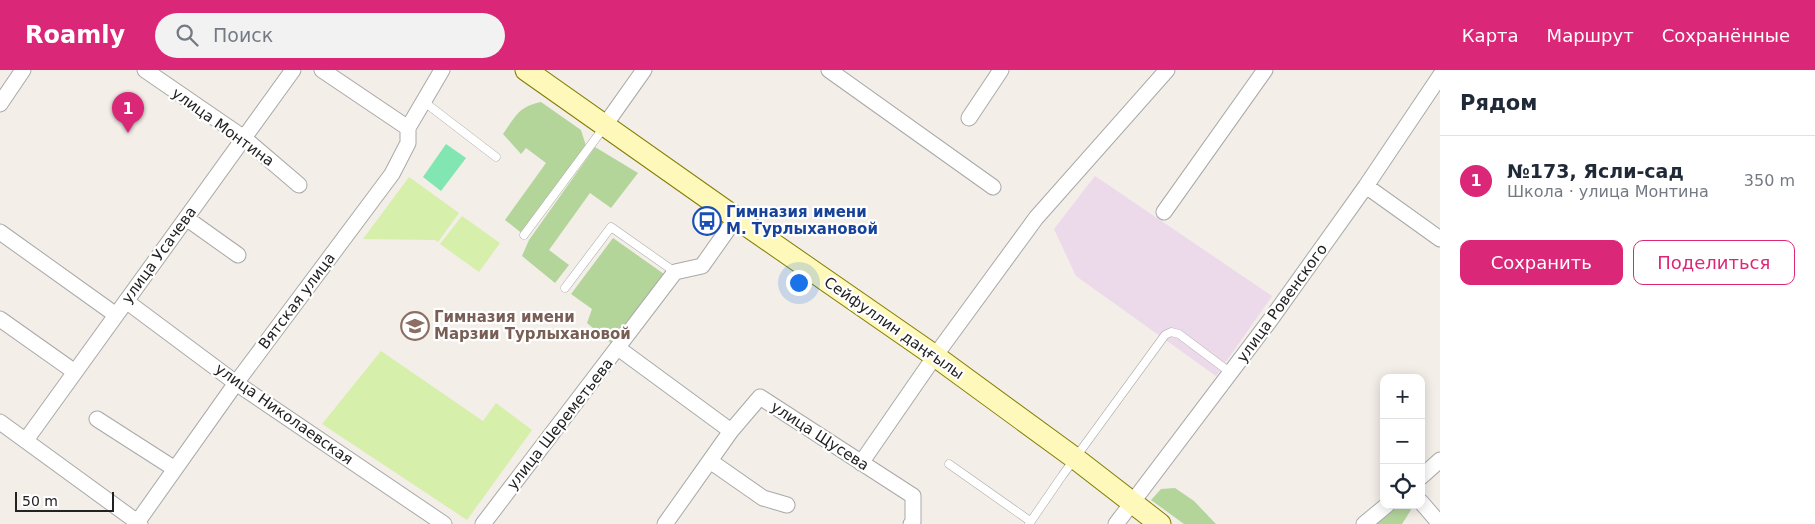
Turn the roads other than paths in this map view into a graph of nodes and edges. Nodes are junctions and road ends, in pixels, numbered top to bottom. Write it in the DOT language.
graph roads {
  1 [pos="23,70"];
  2 [pos="145,70"];
  3 [pos="293,70"];
  4 [pos="322,70"];
  5 [pos="442,70"];
  6 [pos="526,70"];
  7 [pos="644,70"];
  8 [pos="829,70"];
  9 [pos="1001,70"];
  10 [pos="1167,70"];
  11 [pos="1263,71"];
  12 [pos="1440,76"];
  13 [pos="423,101"];
  14 [pos="0,104"];
  15 [pos="969,118"];
  16 [pos="605,125"];
  17 [pos="408,128"];
  18 [pos="244,138"];
  19 [pos="496,156"];
  20 [pos="299,185"];
  21 [pos="1366,186"];
  22 [pos="993,187"];
  23 [pos="1164,212"];
  24 [pos="186,218"];
  25 [pos="736,218"];
  26 [pos="0,232"];
  27 [pos="524,235"];
  28 [pos="1440,239"];
  29 [pos="238,255"];
  30 [pos="674,272"];
  31 [pos="565,288"];
  32 [pos="126,301"];
  33 [pos="116,315"];
  34 [pos="0,319"];
  35 [pos="618,348"];
  36 [pos="935,356"];
  37 [pos="75,372"];
  38 [pos="1232,373"];
  39 [pos="236,383"];
  40 [pos="97,418"];
  41 [pos="0,422"];
  42 [pos="731,432"];
  43 [pos="26,440"];
  44 [pos="1076,459"];
  45 [pos="1440,460"];
  46 [pos="710,461"];
  47 [pos="861,463"];
  48 [pos="949,464"];
  49 [pos="175,470"];
  50 [pos="1425,473"];
  51 [pos="1132,502"];
  52 [pos="786,505"];
  53 [pos="1425,507"];
  54 [pos="1382,509"];
  55 [pos="487,522"];
  56 [pos="138,523"];
  57 [pos="1030,523"];
  58 [pos="444,524"];
  59 [pos="665,524"];
  60 [pos="911,524"];
  61 [pos="1116,524"];
  62 [pos="1160,524"];
  63 [pos="1364,524"];
  64 [pos="1440,524"];
  1 -- 14 [label="street"];
  2 -- 18 [label="street, улица Монтина"];
  3 -- 18 [label="street, улица Усачева"];
  4 -- 17 [label="street"];
  5 -- 13 [label="street, Вятская улица"];
  6 -- 16 [label="main road, Сейфуллин даңғылы"];
  7 -- 16 [label="street"];
  8 -- 22 [label="street"];
  9 -- 15 [label="street"];
  10 -- 36 [label="street"];
  11 -- 23 [label="street"];
  12 -- 21 [label="street, улица Ровенского"];
  13 -- 17 [label="street, Вятская улица"];
  13 -- 19 [label="lane"];
  16 -- 25 [label="main road, Сейфуллин даңғылы"];
  16 -- 27 [label="lane"];
  17 -- 39 [label="street, Вятская улица"];
  18 -- 20 [label="street, улица Монтина"];
  18 -- 24 [label="street, улица Усачева"];
  21 -- 28 [label="street"];
  21 -- 38 [label="street, улица Ровенского"];
  24 -- 29 [label="street"];
  24 -- 32 [label="street, улица Усачева"];
  25 -- 30 [label="street"];
  25 -- 36 [label="main road, Сейфуллин даңғылы"];
  26 -- 33 [label="street"];
  30 -- 31 [label="lane"];
  30 -- 35 [label="street, улица Шереметьева"];
  32 -- 33 [label="street, улица Усачева"];
  32 -- 39 [label="street, улица Николаевская"];
  33 -- 37 [label="street, улица Усачева"];
  34 -- 37 [label="street"];
  35 -- 42 [label="street"];
  35 -- 55 [label="street, улица Шереметьева"];
  36 -- 44 [label="main road, Сейфуллин даңғылы"];
  36 -- 47 [label="street"];
  37 -- 43 [label="street, улица Усачева"];
  38 -- 44 [label="lane"];
  38 -- 51 [label="street, улица Ровенского"];
  39 -- 49 [label="street, Вятская улица"];
  39 -- 58 [label="street, улица Николаевская"];
  40 -- 49 [label="street"];
  41 -- 43 [label="street"];
  42 -- 46 [label="street, улица Щусева"];
  42 -- 47 [label="street, улица Щусева"];
  43 -- 56 [label="street"];
  44 -- 51 [label="main road, Сейфуллин даңғылы"];
  44 -- 57 [label="lane"];
  45 -- 50 [label="street"];
  46 -- 52 [label="street"];
  46 -- 59 [label="street, улица Щусева"];
  47 -- 60 [label="street, улица Щусева"];
  48 -- 57 [label="lane"];
  49 -- 56 [label="street, Вятская улица"];
  51 -- 61 [label="street, улица Ровенского"];
  51 -- 62 [label="main road, Сейфуллин даңғылы"];
  53 -- 64 [label="street"];
  54 -- 63 [label="street"];
}
